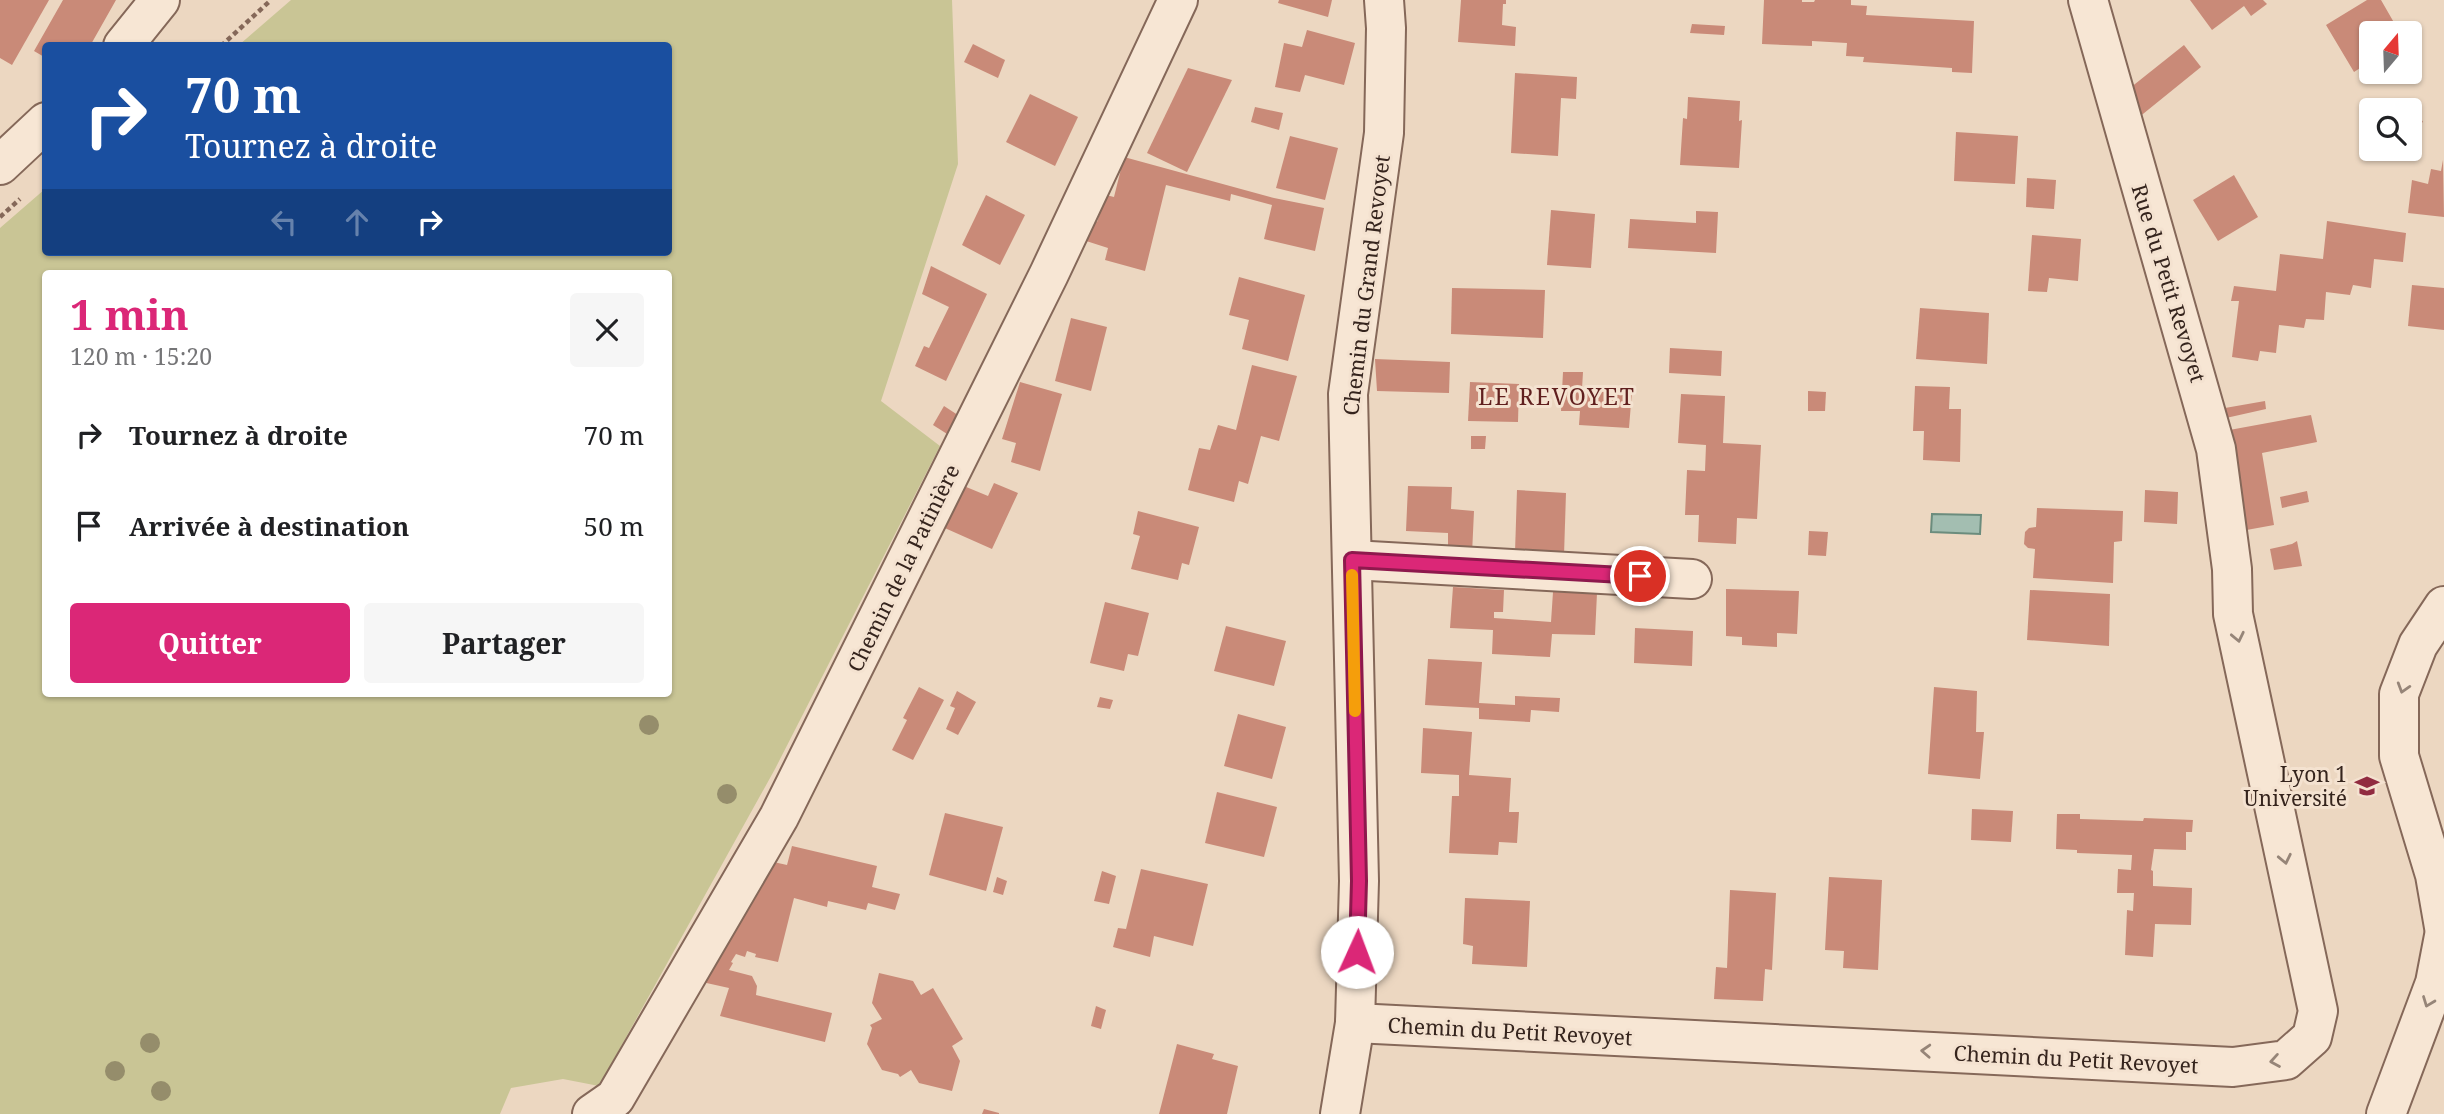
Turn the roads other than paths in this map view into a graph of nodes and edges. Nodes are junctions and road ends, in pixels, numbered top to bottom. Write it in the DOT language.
graph roads {
  1 [pos="160,0"];
  2 [pos="1178,0"];
  3 [pos="1384,0"];
  4 [pos="2088,0"];
  5 [pos="126,42"];
  6 [pos="42,126"];
  7 [pos="0,165"];
  8 [pos="1352,560"];
  9 [pos="2232,569"];
  10 [pos="1692,579"];
  11 [pos="2444,606"];
  12 [pos="2431,652"];
  13 [pos="2435,844"];
  14 [pos="2444,927"];
  15 [pos="2444,936"];
  16 [pos="1354,1023"];
  17 [pos="592,1114"];
  18 [pos="1340,1114"];
  19 [pos="2386,1114"];
  1 -- 5 [label="street"];
  2 -- 17 [label="street, Chemin de la Patinière"];
  3 -- 8 [label="street, Chemin du Grand Revoyet"];
  4 -- 9 [label="street, Rue du Petit Revoyet"];
  6 -- 7 [label="street"];
  8 -- 10 [label="street"];
  8 -- 16 [label="street, Chemin du Grand Revoyet"];
  9 -- 16 [label="street, Chemin du Petit Revoyet, one-way"];
  11 -- 12 [label="street"];
  12 -- 13 [label="street, one-way"];
  13 -- 14 [label="street"];
  15 -- 19 [label="street, one-way"];
  16 -- 18 [label="street, Chemin du Grand Revoyet"];
}
